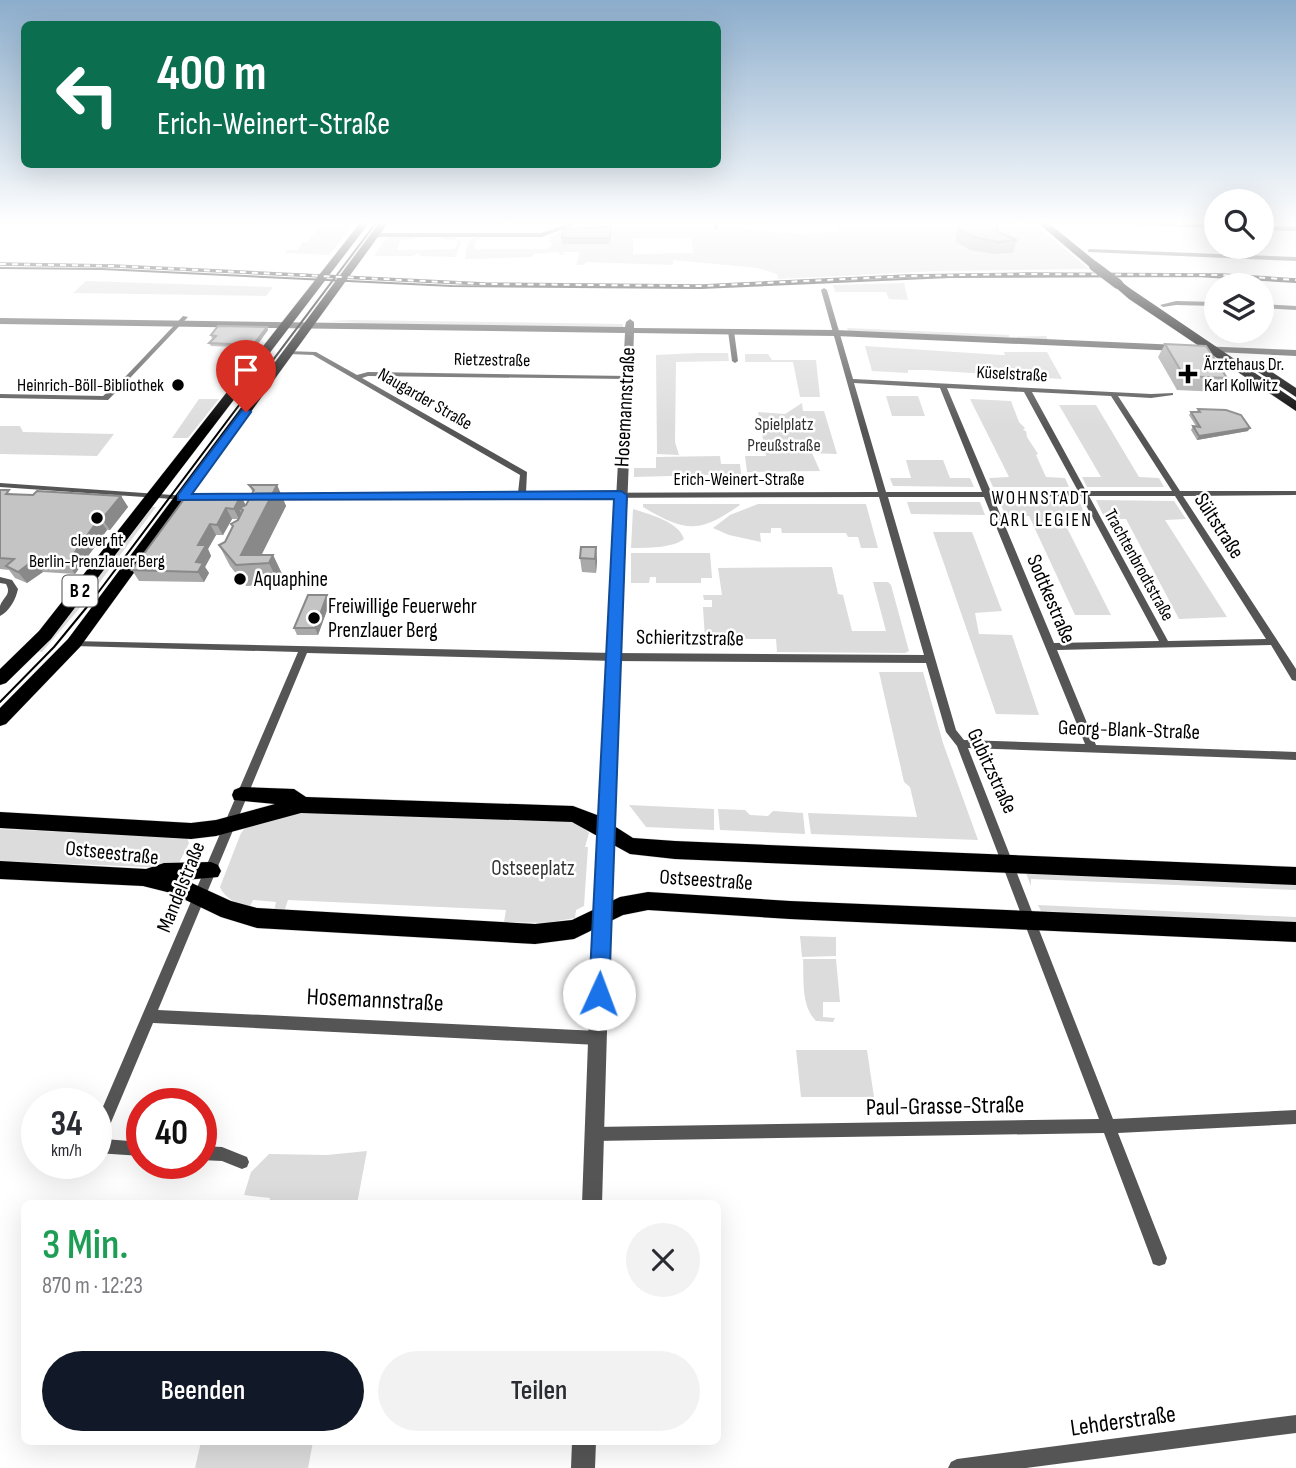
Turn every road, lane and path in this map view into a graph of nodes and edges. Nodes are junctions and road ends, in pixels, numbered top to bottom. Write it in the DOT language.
graph roads {
  1 [pos="312,292"];
  2 [pos="334,292"];
  3 [pos="824,292"];
  4 [pos="1134,292"];
  5 [pos="1138,292"];
  6 [pos="1204,304"];
  7 [pos="1163,305"];
  8 [pos="1274,307"];
  9 [pos="1296,308"];
  10 [pos="0,315"];
  11 [pos="182,320"];
  12 [pos="0,321"];
  13 [pos="288,322"];
  14 [pos="312,322"];
  15 [pos="629,326"];
  16 [pos="730,327"];
  17 [pos="835,329"];
  18 [pos="1198,341"];
  19 [pos="1215,346"];
  20 [pos="1296,346"];
  21 [pos="1233,351"];
  22 [pos="289,352"];
  23 [pos="1296,353"];
  24 [pos="735,361"];
  25 [pos="357,377"];
  26 [pos="627,377"];
  27 [pos="850,382"];
  28 [pos="943,386"];
  29 [pos="1027,390"];
  30 [pos="1296,393"];
  31 [pos="1112,394"];
  32 [pos="1171,394"];
  33 [pos="0,396"];
  34 [pos="1296,407"];
  35 [pos="0,485"];
  36 [pos="1176,493"];
  37 [pos="1296,493"];
  38 [pos="882,494"];
  39 [pos="988,494"];
  40 [pos="1082,494"];
  41 [pos="522,495"];
  42 [pos="621,495"];
  43 [pos="153,497"];
  44 [pos="214,497"];
  45 [pos="189,498"];
  46 [pos="0,580"];
  47 [pos="0,613"];
  48 [pos="1273,642"];
  49 [pos="74,643"];
  50 [pos="1165,644"];
  51 [pos="1051,647"];
  52 [pos="304,649"];
  53 [pos="614,657"];
  54 [pos="929,659"];
  55 [pos="1296,677"];
  56 [pos="0,680"];
  57 [pos="0,719"];
  58 [pos="961,744"];
  59 [pos="1092,748"];
  60 [pos="1296,756"];
  61 [pos="241,795"];
  62 [pos="301,804"];
  63 [pos="0,820"];
  64 [pos="228,825"];
  65 [pos="606,832"];
  66 [pos="1009,864"];
  67 [pos="0,870"];
  68 [pos="211,871"];
  69 [pos="1296,876"];
  70 [pos="143,877"];
  71 [pos="200,897"];
  72 [pos="602,917"];
  73 [pos="1028,920"];
  74 [pos="1296,932"];
  75 [pos="150,1016"];
  76 [pos="598,1038"];
  77 [pos="112,1105"];
  78 [pos="1296,1118"];
  79 [pos="1108,1126"];
  80 [pos="594,1134"];
  81 [pos="217,1154"];
  82 [pos="242,1162"];
  83 [pos="592,1200"];
  84 [pos="1159,1258"];
  85 [pos="1296,1423"];
  86 [pos="584,1445"];
  87 [pos="583,1468"];
  88 [pos="957,1468"];
  1 -- 13 [label="main road, B 2"];
  2 -- 14 [label="main road, B 2"];
  3 -- 17 [label="street, Gubitzstraße"];
  4 -- 18 [label="main road"];
  5 -- 7 [label="main road"];
  6 -- 7 [label="street"];
  7 -- 19 [label="main road"];
  8 -- 9 [label="street"];
  10 -- 11 [label="street"];
  11 -- 12 [label="street"];
  11 -- 13 [label="street"];
  11 -- 33 [label="street"];
  13 -- 14 [label="street"];
  13 -- 43 [label="main road, B 2"];
  14 -- 15 [label="street"];
  14 -- 22 [label="main road, B 2"];
  15 -- 16 [label="street"];
  15 -- 26 [label="street, Hosemannstraße"];
  16 -- 17 [label="street"];
  16 -- 24 [label="street"];
  17 -- 18 [label="street"];
  17 -- 19 [label="street"];
  17 -- 27 [label="street, Gubitzstraße"];
  18 -- 19 [label="main road"];
  19 -- 20 [label="street"];
  19 -- 21 [label="main road"];
  19 -- 34 [label="main road"];
  21 -- 23 [label="street"];
  21 -- 30 [label="main road"];
  22 -- 25 [label="street, Naugarder Straße"];
  22 -- 45 [label="main road, B 2"];
  25 -- 26 [label="street, Rietzestraße"];
  25 -- 41 [label="street, Naugarder Straße"];
  26 -- 42 [label="street, Hosemannstraße"];
  27 -- 28 [label="street, Küselstraße"];
  27 -- 38 [label="street, Gubitzstraße"];
  28 -- 29 [label="street, Küselstraße"];
  28 -- 39 [label="street, Sodtkestraße"];
  29 -- 31 [label="street, Küselstraße"];
  29 -- 40 [label="street, Trachtenbrodtstraße"];
  31 -- 32 [label="street, Küselstraße"];
  31 -- 36 [label="street, Sültstraße"];
  35 -- 43 [label="street"];
  36 -- 37 [label="street, Erich-Weinert-Straße"];
  36 -- 40 [label="street, Erich-Weinert-Straße"];
  36 -- 48 [label="street, Sültstraße"];
  38 -- 39 [label="street, Erich-Weinert-Straße"];
  38 -- 42 [label="street, Erich-Weinert-Straße"];
  38 -- 54 [label="street, Gubitzstraße"];
  39 -- 40 [label="street, Erich-Weinert-Straße"];
  39 -- 51 [label="street, Sodtkestraße"];
  40 -- 50 [label="street, Trachtenbrodtstraße"];
  41 -- 42 [label="street, Erich-Weinert-Straße"];
  41 -- 44 [label="street, Erich-Weinert-Straße"];
  42 -- 53 [label="street, Hosemannstraße"];
  43 -- 45 [label="street"];
  43 -- 56 [label="main road, B 2"];
  45 -- 49 [label="main road, B 2"];
  46 -- 47 [label="street"];
  48 -- 50 [label="street"];
  48 -- 55 [label="street, Sültstraße"];
  49 -- 52 [label="street, Schieritzstraße"];
  49 -- 57 [label="main road, B 2"];
  50 -- 51 [label="street"];
  51 -- 59 [label="street, Sodtkestraße"];
  52 -- 53 [label="street, Schieritzstraße"];
  52 -- 61 [label="street, Mandelstraße"];
  53 -- 54 [label="street, Schieritzstraße"];
  53 -- 65 [label="street, Hosemannstraße"];
  54 -- 58 [label="street, Gubitzstraße"];
  58 -- 59 [label="street, Georg-Blank-Straße"];
  58 -- 66 [label="street, Gubitzstraße"];
  59 -- 60 [label="street, Georg-Blank-Straße"];
  61 -- 62 [label="main road"];
  61 -- 64 [label="street, Mandelstraße"];
  62 -- 64 [label="main road, Ostseestraße"];
  62 -- 65 [label="main road, Ostseestraße"];
  63 -- 64 [label="main road, Ostseestraße"];
  64 -- 68 [label="street, Mandelstraße"];
  65 -- 66 [label="main road, Ostseestraße"];
  65 -- 72 [label="street, Hosemannstraße"];
  66 -- 69 [label="main road, Ostseestraße"];
  66 -- 73 [label="street, Gubitzstraße"];
  67 -- 70 [label="main road, Ostseestraße"];
  68 -- 70 [label="main road"];
  68 -- 71 [label="street, Mandelstraße"];
  70 -- 71 [label="main road, Ostseestraße"];
  71 -- 72 [label="main road, Ostseestraße"];
  71 -- 75 [label="street, Mandelstraße"];
  72 -- 73 [label="main road, Ostseestraße"];
  72 -- 76 [label="street, Hosemannstraße"];
  73 -- 74 [label="main road, Ostseestraße"];
  73 -- 79 [label="street, Gubitzstraße"];
  75 -- 76 [label="street, Hosemannstraße"];
  75 -- 77 [label="street, Mandelstraße"];
  76 -- 80 [label="street, Hosemannstraße"];
  78 -- 79 [label="street, Paul-Grasse-Straße"];
  79 -- 80 [label="street, Paul-Grasse-Straße"];
  79 -- 84 [label="street, Gubitzstraße"];
  80 -- 83 [label="street, Hosemannstraße"];
  81 -- 82 [label="street"];
  85 -- 88 [label="street, Lehderstraße"];
  86 -- 87 [label="street"];
}
